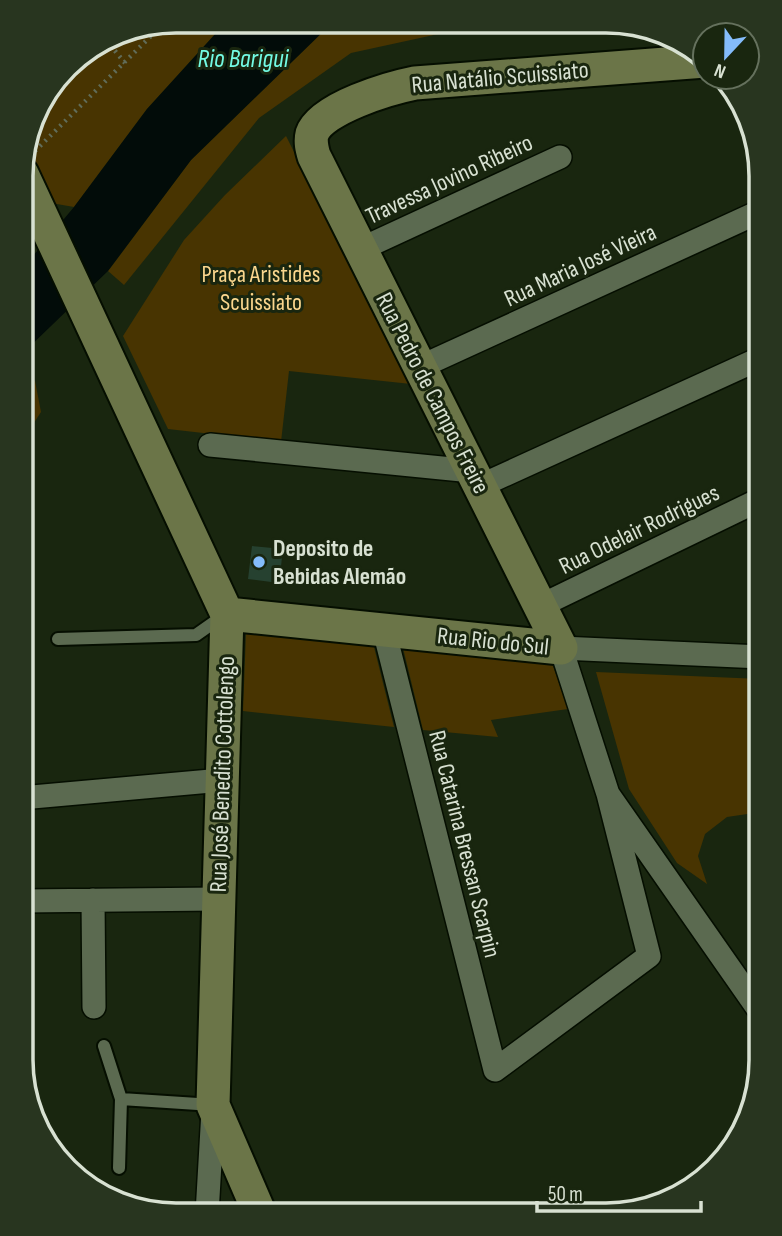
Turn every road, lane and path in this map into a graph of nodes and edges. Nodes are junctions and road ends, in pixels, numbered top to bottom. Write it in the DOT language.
graph roads {
  1 [pos="152,35"];
  2 [pos="113,48"];
  3 [pos="691,62"];
  4 [pos="125,63"];
  5 [pos="312,136"];
  6 [pos="560,157"];
  7 [pos="33,173"];
  8 [pos="33,184"];
  9 [pos="749,217"];
  10 [pos="361,249"];
  11 [pos="749,363"];
  12 [pos="420,367"];
  13 [pos="210,445"];
  14 [pos="476,478"];
  15 [pos="749,506"];
  16 [pos="540,606"];
  17 [pos="227,614"];
  18 [pos="384,630"];
  19 [pos="58,639"];
  20 [pos="561,648"];
  21 [pos="748,656"];
  22 [pos="222,780"];
  23 [pos="608,794"];
  24 [pos="33,797"];
  25 [pos="219,899"];
  26 [pos="93,900"];
  27 [pos="33,901"];
  28 [pos="748,995"];
  29 [pos="94,1007"];
  30 [pos="104,1046"];
  31 [pos="121,1099"];
  32 [pos="213,1105"];
  33 [pos="119,1168"];
  34 [pos="208,1203"];
  35 [pos="255,1203"];
  1 -- 4 [label="path"];
  2 -- 4 [label="path"];
  3 -- 5 [label="street, Rua Natálio Scuissiato"];
  4 -- 7 [label="path"];
  5 -- 10 [label="street, Rua Pedro de Campos Freire"];
  6 -- 10 [label="street, Travessa Jovino Ribeiro"];
  8 -- 17 [label="street, Rua José Benedito Cottolengo"];
  9 -- 12 [label="street, Rua Maria José Vieira"];
  10 -- 12 [label="street, Rua Pedro de Campos Freire"];
  11 -- 14 [label="street"];
  12 -- 14 [label="street, Rua Pedro de Campos Freire"];
  13 -- 14 [label="street"];
  14 -- 16 [label="street, Rua Pedro de Campos Freire"];
  15 -- 16 [label="street, Rua Odelair Rodrigues"];
  16 -- 20 [label="street, Rua Pedro de Campos Freire"];
  17 -- 18 [label="street, Rua Rio do Sul"];
  17 -- 19 [label="lane"];
  17 -- 22 [label="street, Rua José Benedito Cottolengo"];
  18 -- 20 [label="street, Rua Rio do Sul"];
  18 -- 23 [label="street, Rua Catarina Bressan Scarpin"];
  20 -- 21 [label="street, Rua Rio do Sul"];
  20 -- 23 [label="street"];
  22 -- 24 [label="street"];
  22 -- 25 [label="street, Rua José Benedito Cottolengo"];
  23 -- 28 [label="street"];
  25 -- 26 [label="street"];
  25 -- 32 [label="street, Rua José Benedito Cottolengo"];
  26 -- 27 [label="street"];
  26 -- 29 [label="street"];
  30 -- 31 [label="lane"];
  31 -- 32 [label="lane"];
  31 -- 33 [label="lane"];
  32 -- 34 [label="street"];
  32 -- 35 [label="street, Rua José Benedito Cottolengo"];
}
